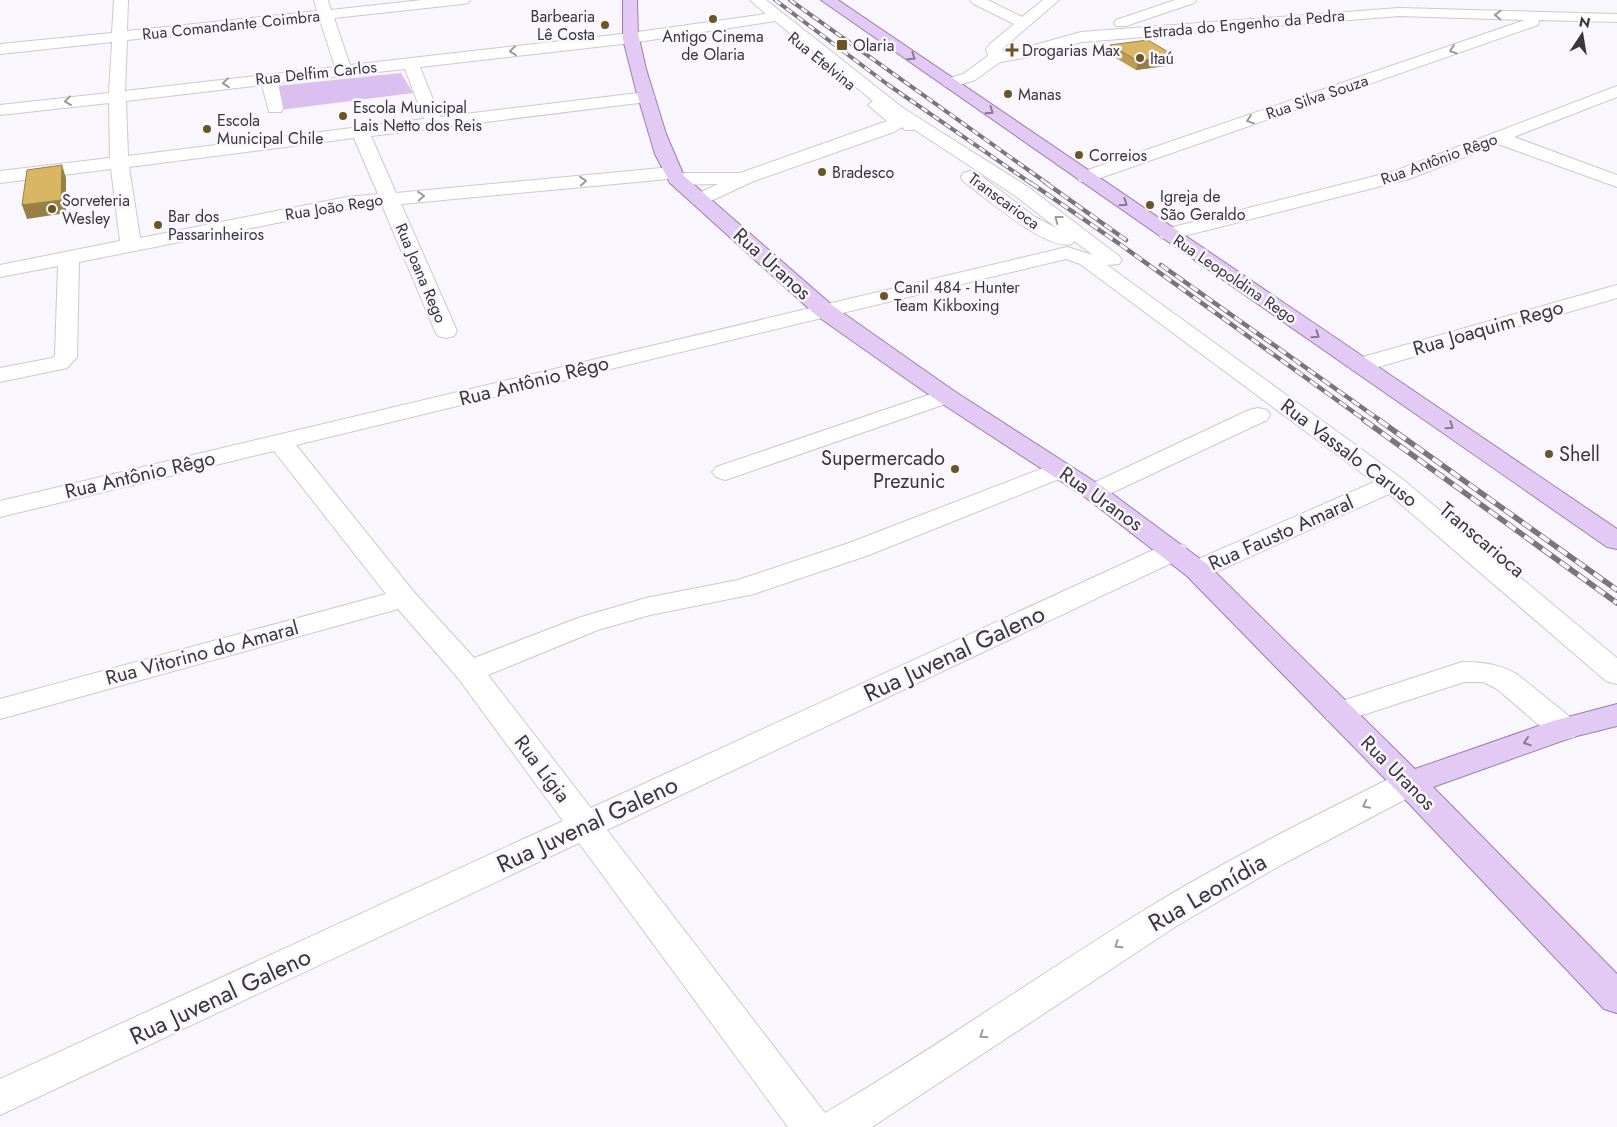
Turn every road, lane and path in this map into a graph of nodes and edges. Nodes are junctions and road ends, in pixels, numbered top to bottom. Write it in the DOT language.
graph roads {
  1 [pos="121,0"];
  2 [pos="321,0"];
  3 [pos="463,0"];
  4 [pos="630,0"];
  5 [pos="747,0"];
  6 [pos="757,0"];
  7 [pos="977,0"];
  8 [pos="1052,0"];
  9 [pos="1189,0"];
  10 [pos="1501,0"];
  11 [pos="836,2"];
  12 [pos="326,15"];
  13 [pos="1553,17"];
  14 [pos="770,18"];
  15 [pos="1617,18"];
  16 [pos="1024,23"];
  17 [pos="1609,32"];
  18 [pos="120,36"];
  19 [pos="1081,37"];
  20 [pos="631,38"];
  21 [pos="0,48"];
  22 [pos="996,58"];
  23 [pos="411,63"];
  24 [pos="344,70"];
  25 [pos="269,79"];
  26 [pos="960,80"];
  27 [pos="1617,90"];
  28 [pos="116,96"];
  29 [pos="647,97"];
  30 [pos="275,108"];
  31 [pos="0,110"];
  32 [pos="897,117"];
  33 [pos="434,123"];
  34 [pos="360,131"];
  35 [pos="1497,137"];
  36 [pos="120,161"];
  37 [pos="675,176"];
  38 [pos="0,177"];
  39 [pos="747,177"];
  40 [pos="1086,178"];
  41 [pos="1617,181"];
  42 [pos="389,198"];
  43 [pos="700,200"];
  44 [pos="1168,234"];
  45 [pos="132,246"];
  46 [pos="1067,253"];
  47 [pos="69,258"];
  48 [pos="0,271"];
  49 [pos="1617,291"];
  50 [pos="825,312"];
  51 [pos="446,331"];
  52 [pos="1360,365"];
  53 [pos="0,375"];
  54 [pos="946,396"];
  55 [pos="1258,415"];
  56 [pos="280,442"];
  57 [pos="1060,470"];
  58 [pos="726,472"];
  59 [pos="1392,483"];
  60 [pos="1094,492"];
  61 [pos="0,509"];
  62 [pos="1617,541"];
  63 [pos="1185,561"];
  64 [pos="404,598"];
  65 [pos="1617,656"];
  66 [pos="469,671"];
  67 [pos="1617,674"];
  68 [pos="0,709"];
  69 [pos="1338,712"];
  70 [pos="1614,717"];
  71 [pos="1564,729"];
  72 [pos="1409,783"];
  73 [pos="584,826"];
  74 [pos="1617,998"];
  75 [pos="0,1098"];
  76 [pos="812,1127"];
  77 [pos="837,1127"];
  1 -- 18 [label="street"];
  2 -- 12 [label="street"];
  3 -- 12 [label="street, Rua Comandante Coimbra"];
  4 -- 20 [label="main road, Rua Uranos"];
  5 -- 14 [label="street, Rua Etelvina"];
  6 -- 32 [label="street, Transcarioca"];
  7 -- 16 [label="street"];
  8 -- 16 [label="street"];
  9 -- 19 [label="street"];
  10 -- 13 [label="street"];
  11 -- 26 [label="main road, Rua Leopoldina Rego, one-way"];
  12 -- 18 [label="street, Rua Comandante Coimbra"];
  12 -- 24 [label="street"];
  13 -- 15 [label="street, Estrada do Engenho da Pedra"];
  13 -- 17 [label="street"];
  13 -- 19 [label="street, Estrada do Engenho da Pedra, one-way"];
  13 -- 40 [label="street, Rua Silva Souza, one-way"];
  14 -- 20 [label="street, Rua Delfim Carlos"];
  14 -- 32 [label="street, Rua Etelvina"];
  16 -- 22 [label="street"];
  18 -- 21 [label="street, Rua Comandante Coimbra"];
  18 -- 28 [label="street"];
  19 -- 22 [label="street, Estrada do Engenho da Pedra"];
  20 -- 23 [label="street, Rua Delfim Carlos, one-way"];
  20 -- 29 [label="main road, Rua Uranos"];
  22 -- 26 [label="street, Estrada do Engenho da Pedra"];
  23 -- 24 [label="street, Rua Delfim Carlos"];
  23 -- 33 [label="street"];
  24 -- 25 [label="street, Rua Delfim Carlos"];
  25 -- 28 [label="street, Rua Delfim Carlos, one-way"];
  25 -- 30 [label="street"];
  26 -- 40 [label="main road, Rua Leopoldina Rego, one-way"];
  27 -- 35 [label="street, Rua Antônio Rêgo"];
  28 -- 31 [label="street, Rua Delfim Carlos, one-way"];
  28 -- 36 [label="street"];
  29 -- 33 [label="street"];
  29 -- 37 [label="main road, Rua Uranos"];
  32 -- 39 [label="street"];
  32 -- 65 [label="street, Transcarioca"];
  33 -- 34 [label="street"];
  34 -- 36 [label="street"];
  34 -- 42 [label="street, Rua Joana Rego"];
  35 -- 41 [label="street"];
  35 -- 44 [label="street, Rua Antônio Rêgo"];
  36 -- 38 [label="street"];
  36 -- 45 [label="street"];
  37 -- 39 [label="street, Rua João Rego"];
  42 -- 37 [label="street, Rua João Rego, one-way"];
  37 -- 43 [label="main road, Rua Uranos"];
  39 -- 43 [label="street"];
  40 -- 44 [label="main road, Rua Leopoldina Rego, one-way"];
  42 -- 45 [label="street, Rua João Rego"];
  42 -- 51 [label="street, Rua Joana Rego"];
  43 -- 50 [label="main road, Rua Uranos"];
  44 -- 52 [label="main road, Rua Leopoldina Rego, one-way"];
  45 -- 47 [label="street, Rua João Rego"];
  46 -- 50 [label="street, Rua Antônio Rêgo"];
  46 -- 59 [label="street, Rua Vassalo Caruso"];
  47 -- 48 [label="street, Rua João Rego"];
  47 -- 53 [label="street"];
  49 -- 52 [label="street, Rua Joaquim Rego"];
  50 -- 54 [label="main road, Rua Uranos"];
  50 -- 56 [label="street, Rua Antônio Rêgo"];
  52 -- 62 [label="main road, Rua Leopoldina Rego, one-way"];
  54 -- 57 [label="main road, Rua Uranos"];
  54 -- 58 [label="street"];
  55 -- 60 [label="street"];
  56 -- 61 [label="street, Rua Antônio Rêgo"];
  56 -- 64 [label="street, Rua Lígia"];
  57 -- 60 [label="main road, Rua Uranos"];
  57 -- 66 [label="street"];
  59 -- 63 [label="street, Rua Fausto Amaral"];
  59 -- 67 [label="street, Rua Vassalo Caruso"];
  60 -- 63 [label="main road, Rua Uranos"];
  63 -- 69 [label="main road, Rua Uranos"];
  63 -- 73 [label="street, Rua Juvenal Galeno"];
  64 -- 66 [label="street, Rua Lígia"];
  64 -- 68 [label="street, Rua Vitorino do Amaral"];
  66 -- 73 [label="street, Rua Lígia"];
  69 -- 71 [label="street"];
  69 -- 72 [label="main road, Rua Uranos"];
  70 -- 71 [label="main road, Rua Leonídia"];
  71 -- 72 [label="main road, Rua Leonídia, one-way"];
  72 -- 74 [label="main road, Rua Uranos"];
  72 -- 77 [label="street, Rua Leonídia, one-way"];
  73 -- 75 [label="street, Rua Juvenal Galeno"];
  73 -- 76 [label="street, Rua Lígia"];
}
